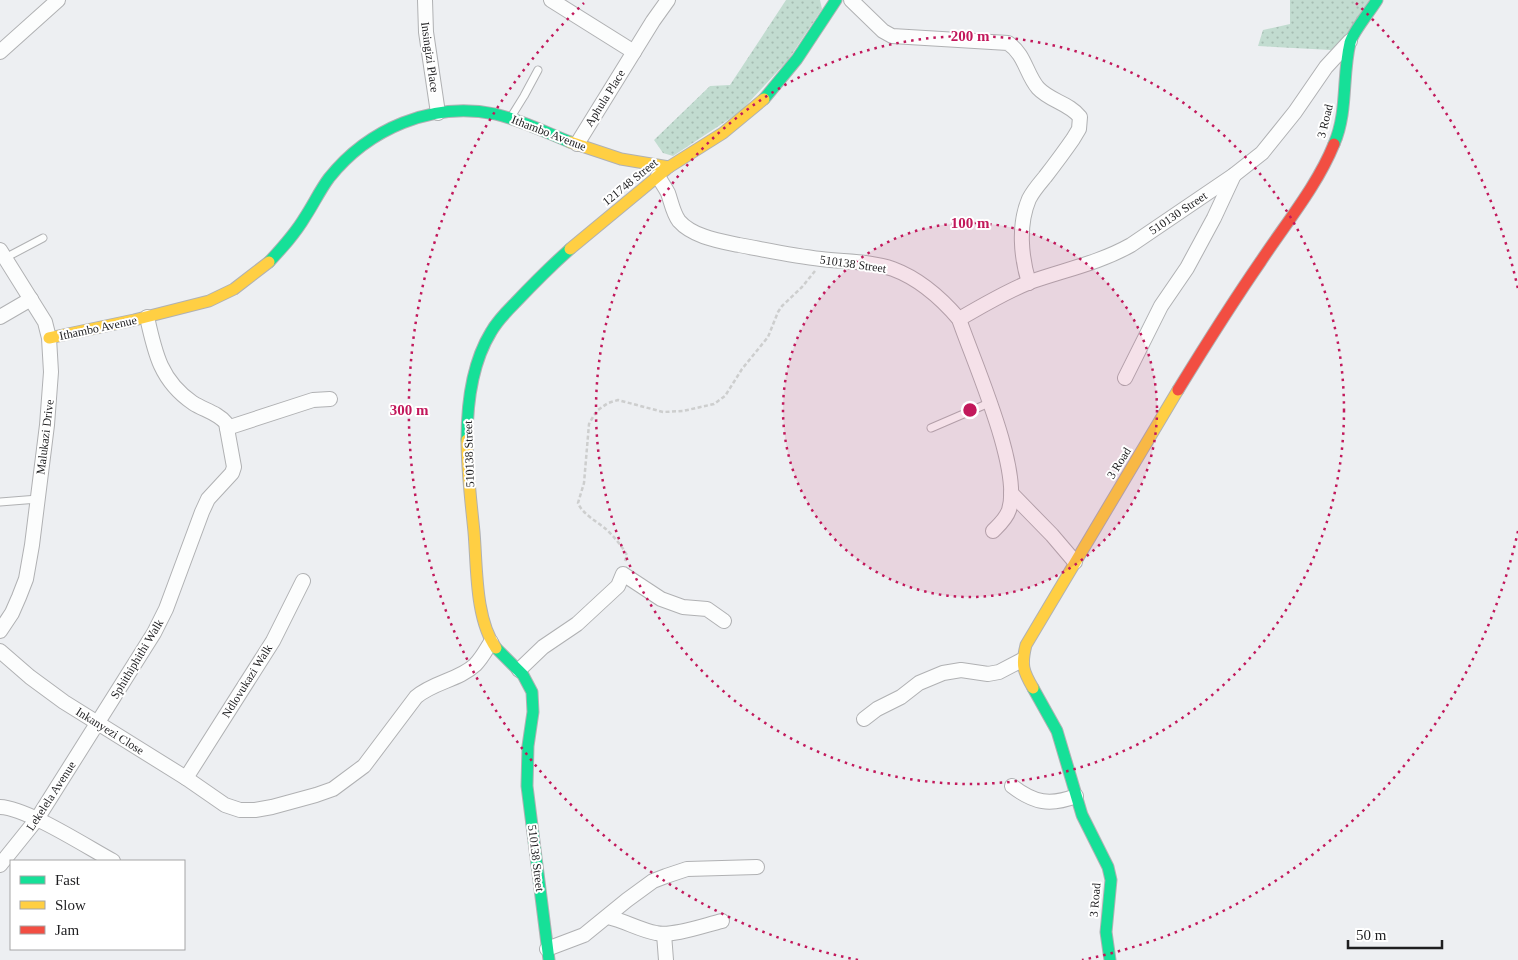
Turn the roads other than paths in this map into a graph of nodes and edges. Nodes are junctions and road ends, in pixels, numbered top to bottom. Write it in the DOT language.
graph roads {
  1 [pos="425,0"];
  2 [pos="550,0"];
  3 [pos="668,0"];
  4 [pos="836,0"];
  5 [pos="851,0"];
  6 [pos="1377,0"];
  7 [pos="49,3"];
  8 [pos="1350,41"];
  9 [pos="0,52"];
  10 [pos="634,52"];
  11 [pos="538,70"];
  12 [pos="438,113"];
  13 [pos="510,117"];
  14 [pos="576,144"];
  15 [pos="669,167"];
  16 [pos="1234,175"];
  17 [pos="658,176"];
  18 [pos="607,218"];
  19 [pos="43,238"];
  20 [pos="3,254"];
  21 [pos="1029,283"];
  22 [pos="32,299"];
  23 [pos="0,317"];
  24 [pos="146,318"];
  25 [pos="959,319"];
  26 [pos="49,338"];
  27 [pos="1125,378"];
  28 [pos="330,399"];
  29 [pos="989,403"];
  30 [pos="227,428"];
  31 [pos="931,428"];
  32 [pos="1011,492"];
  33 [pos="38,499"];
  34 [pos="0,502"];
  35 [pos="993,532"];
  36 [pos="1074,562"];
  37 [pos="303,581"];
  38 [pos="724,621"];
  39 [pos="0,631"];
  40 [pos="491,642"];
  41 [pos="0,651"];
  42 [pos="1022,660"];
  43 [pos="519,670"];
  44 [pos="864,719"];
  45 [pos="97,723"];
  46 [pos="186,778"];
  47 [pos="1012,786"];
  48 [pos="1076,796"];
  49 [pos="0,807"];
  50 [pos="37,819"];
  51 [pos="111,860"];
  52 [pos="0,865"];
  53 [pos="757,867"];
  54 [pos="608,917"];
  55 [pos="722,921"];
  56 [pos="664,934"];
  57 [pos="548,955"];
  58 [pos="666,960"];
  59 [pos="1110,960"];
  1 -- 12 [label="street, Insingizi Place"];
  2 -- 10 [label="street"];
  3 -- 10 [label="street, Aphula Place"];
  4 -- 15 [label="street"];
  5 -- 21 [label="street"];
  6 -- 8 [label="street, 3 Road"];
  7 -- 9 [label="street"];
  8 -- 16 [label="street, 510130 Street"];
  8 -- 36 [label="street, 3 Road"];
  10 -- 14 [label="street, Aphula Place"];
  11 -- 13 [label="lane"];
  12 -- 13 [label="street, Ithambo Avenue"];
  12 -- 24 [label="street, Ithambo Avenue"];
  13 -- 14 [label="street, Ithambo Avenue"];
  14 -- 15 [label="street, Ithambo Avenue"];
  15 -- 17 [label="street, 121748 Street"];
  16 -- 21 [label="street, 510130 Street"];
  16 -- 27 [label="street"];
  17 -- 18 [label="street, 121748 Street"];
  17 -- 25 [label="street, 510138 Street"];
  18 -- 40 [label="street, 510138 Street"];
  19 -- 20 [label="lane"];
  20 -- 22 [label="street, Malukazi Drive"];
  21 -- 25 [label="street, 510130 Street"];
  22 -- 23 [label="street"];
  22 -- 26 [label="street, Malukazi Drive"];
  24 -- 26 [label="street, Ithambo Avenue"];
  24 -- 30 [label="street, Ithambo Avenue"];
  25 -- 29 [label="street, 510138 Street"];
  26 -- 33 [label="street, Malukazi Drive"];
  28 -- 30 [label="street"];
  29 -- 31 [label="lane"];
  29 -- 32 [label="street, 510138 Street"];
  30 -- 45 [label="street, Sphithiphithi Walk"];
  32 -- 35 [label="street, 510138 Street"];
  32 -- 36 [label="street"];
  33 -- 34 [label="lane"];
  33 -- 39 [label="street, Malukazi Drive"];
  36 -- 42 [label="street, 3 Road"];
  37 -- 46 [label="street, Ndlovukazi Walk"];
  38 -- 43 [label="street"];
  40 -- 43 [label="street, 510138 Street"];
  40 -- 46 [label="street, Inkanyezi Close"];
  41 -- 45 [label="street, Inkanyezi Close"];
  42 -- 44 [label="street"];
  42 -- 48 [label="street, 3 Road"];
  43 -- 57 [label="street, 510138 Street"];
  45 -- 46 [label="street, Inkanyezi Close"];
  45 -- 50 [label="street, Lekelela Avenue"];
  47 -- 48 [label="street"];
  48 -- 59 [label="street, 3 Road"];
  49 -- 50 [label="street"];
  50 -- 51 [label="street"];
  50 -- 52 [label="street, Lekelela Avenue"];
  53 -- 54 [label="street"];
  54 -- 56 [label="street"];
  54 -- 57 [label="street"];
  55 -- 56 [label="street"];
  56 -- 58 [label="street"];
}
